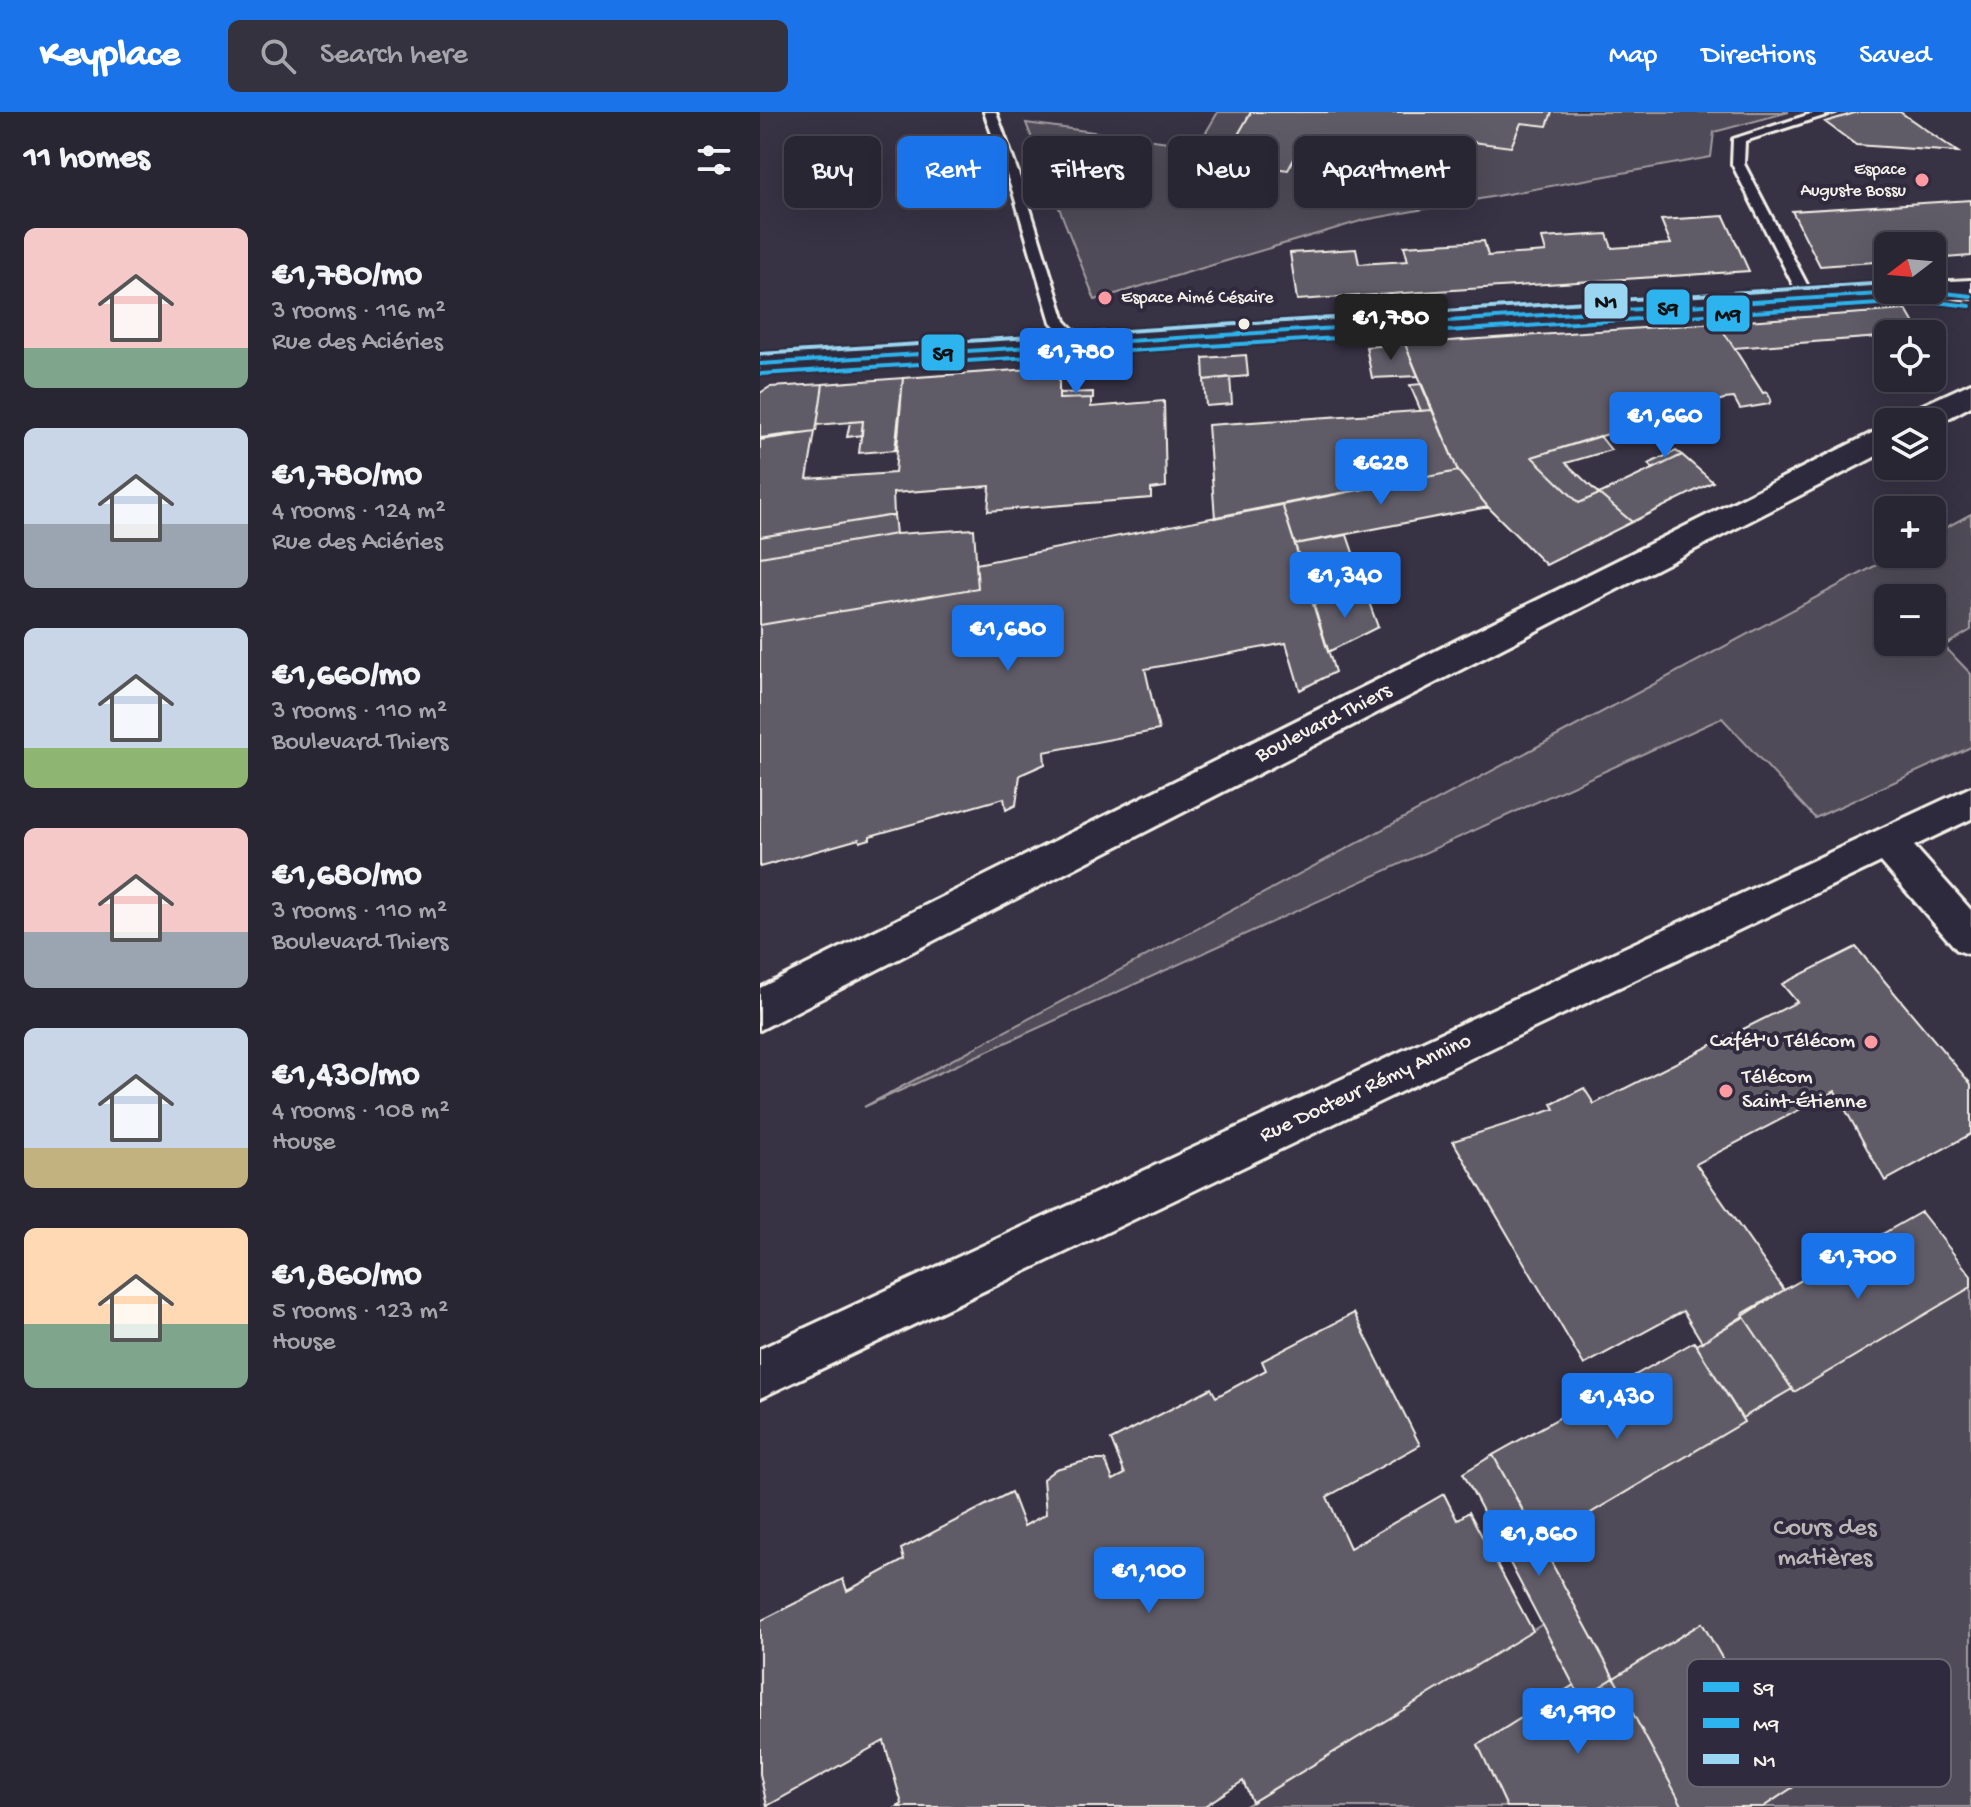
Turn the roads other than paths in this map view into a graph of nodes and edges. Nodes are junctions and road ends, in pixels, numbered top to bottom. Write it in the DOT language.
graph roads {
  1 [pos="990,112"];
  2 [pos="1830,112"];
  3 [pos="1971,289"];
  4 [pos="1946,290"];
  5 [pos="1946,293"];
  6 [pos="1874,295"];
  7 [pos="1971,296"];
  8 [pos="1808,300"];
  9 [pos="1079,344"];
  10 [pos="760,364"];
  11 [pos="1971,393"];
  12 [pos="1942,408"];
  13 [pos="1874,443"];
  14 [pos="1971,802"];
  15 [pos="1886,841"];
  16 [pos="1971,938"];
  17 [pos="760,1010"];
  18 [pos="760,1374"];
  1 -- 9 [label="lane"];
  2 -- 8 [label="lane"];
  3 -- 4 [label="street"];
  5 -- 7 [label="street"];
  6 -- 8 [label="street"];
  8 -- 9 [label="street"];
  9 -- 10 [label="street"];
  11 -- 12 [label="street"];
  13 -- 17 [label="street, Boulevard Thiers"];
  14 -- 15 [label="street, Rue Docteur Rémy Annino"];
  15 -- 16 [label="street"];
  15 -- 18 [label="street, Rue Docteur Rémy Annino"];
}
